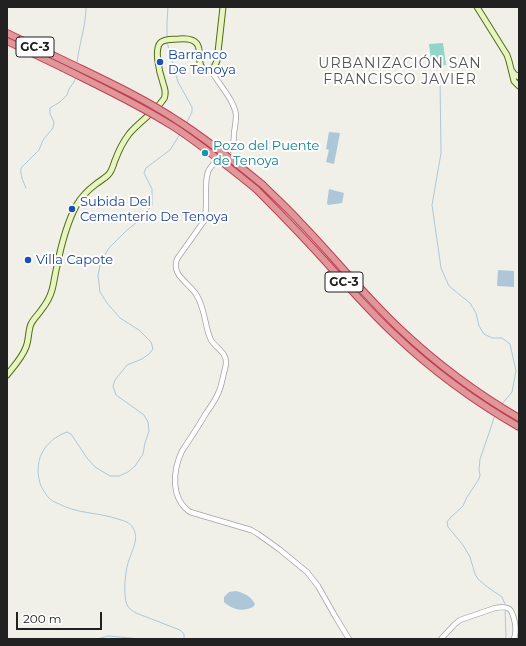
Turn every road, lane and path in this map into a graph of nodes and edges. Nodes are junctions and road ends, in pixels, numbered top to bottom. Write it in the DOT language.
graph roads {
  1 [pos="223,7"];
  2 [pos="476,7"];
  3 [pos="7,33"];
  4 [pos="7,41"];
  5 [pos="62,64"];
  6 [pos="211,70"];
  7 [pos="512,70"];
  8 [pos="519,77"];
  9 [pos="518,85"];
  10 [pos="7,375"];
  11 [pos="519,418"];
  12 [pos="519,428"];
  13 [pos="349,639"];
  14 [pos="441,639"];
  15 [pos="514,639"];
  1 -- 6 [label="main road"];
  2 -- 7 [label="main road"];
  3 -- 5 [label="highway, GC-3"];
  4 -- 5 [label="highway, GC-3"];
  5 -- 11 [label="highway, GC-3, bridge"];
  5 -- 12 [label="highway, GC-3, bridge"];
  6 -- 10 [label="main road"];
  6 -- 13 [label="street"];
  7 -- 8 [label="main road"];
  7 -- 9 [label="main road"];
  8 -- 9 [label="main road"];
  14 -- 15 [label="street"];
}
